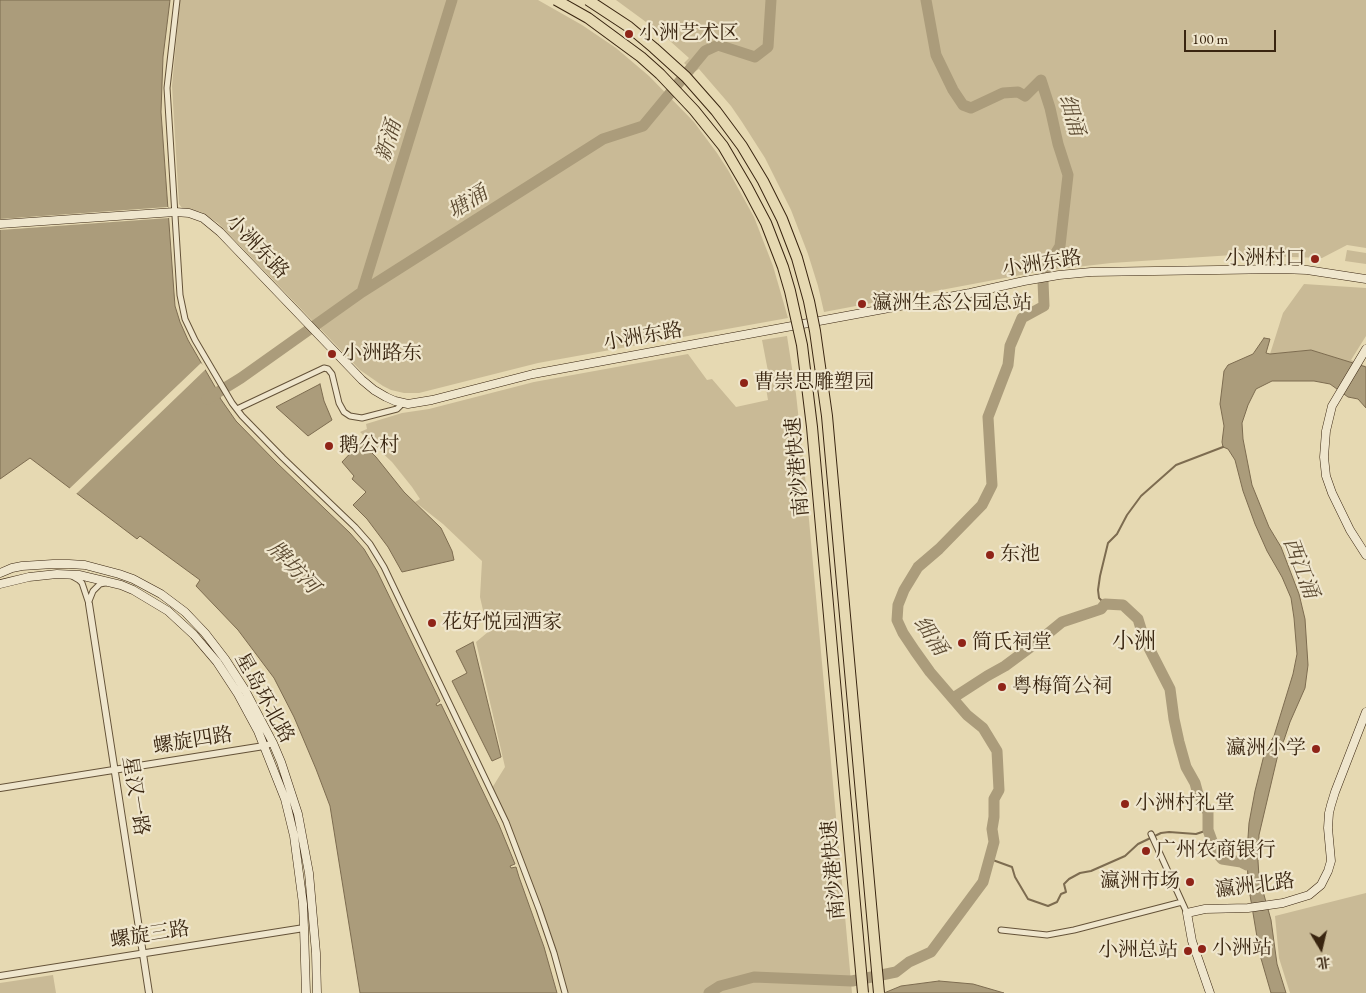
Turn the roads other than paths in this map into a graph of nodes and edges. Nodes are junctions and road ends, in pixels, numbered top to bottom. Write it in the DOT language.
graph roads {
  1 [pos="177,0"];
  2 [pos="556,0"];
  3 [pos="588,0"];
  4 [pos="172,212"];
  5 [pos="0,224"];
  6 [pos="1366,278"];
  7 [pos="1366,349"];
  8 [pos="404,403"];
  9 [pos="237,410"];
  10 [pos="1366,556"];
  11 [pos="0,573"];
  12 [pos="69,574"];
  13 [pos="110,582"];
  14 [pos="3,583"];
  15 [pos="89,604"];
  16 [pos="1366,712"];
  17 [pos="272,743"];
  18 [pos="264,746"];
  19 [pos="114,770"];
  20 [pos="0,788"];
  21 [pos="1151,834"];
  22 [pos="1182,902"];
  23 [pos="1187,913"];
  24 [pos="304,928"];
  25 [pos="1001,930"];
  26 [pos="143,953"];
  27 [pos="0,976"];
  28 [pos="149,993"];
  29 [pos="306,993"];
  30 [pos="317,993"];
  31 [pos="565,993"];
  32 [pos="863,993"];
  33 [pos="879,993"];
  34 [pos="1210,993"];
  1 -- 4 [label="street"];
  2 -- 32 [label="highway, 南沙港快速, bridge"];
  3 -- 33 [label="highway, 南沙港快速, bridge"];
  4 -- 5 [label="main road, 小洲东路"];
  4 -- 8 [label="main road, 小洲东路"];
  4 -- 9 [label="street"];
  6 -- 8 [label="main road, 小洲东路"];
  7 -- 10 [label="main road"];
  8 -- 9 [label="street"];
  9 -- 31 [label="street"];
  11 -- 17 [label="main road, 星岛环北路"];
  12 -- 13 [label="main road, 星岛环北路"];
  12 -- 14 [label="main road, 星岛环北路"];
  12 -- 15 [label="street, 星汉一路"];
  13 -- 15 [label="street"];
  13 -- 18 [label="main road, 星岛环北路"];
  15 -- 19 [label="street, 星汉一路"];
  16 -- 23 [label="main road, 瀛洲北路"];
  17 -- 18 [label="street, 螺旋四路"];
  17 -- 30 [label="main road, 星岛环北路"];
  18 -- 19 [label="street, 螺旋四路"];
  18 -- 24 [label="main road, 星岛环北路"];
  19 -- 20 [label="street, 螺旋四路"];
  19 -- 26 [label="street, 星汉一路"];
  21 -- 22 [label="street"];
  22 -- 23 [label="street"];
  22 -- 25 [label="street"];
  23 -- 34 [label="main road"];
  24 -- 26 [label="street, 螺旋三路"];
  24 -- 29 [label="main road, 星岛环北路"];
  26 -- 27 [label="street, 螺旋三路"];
  26 -- 28 [label="street, 星汉一路"];
}
